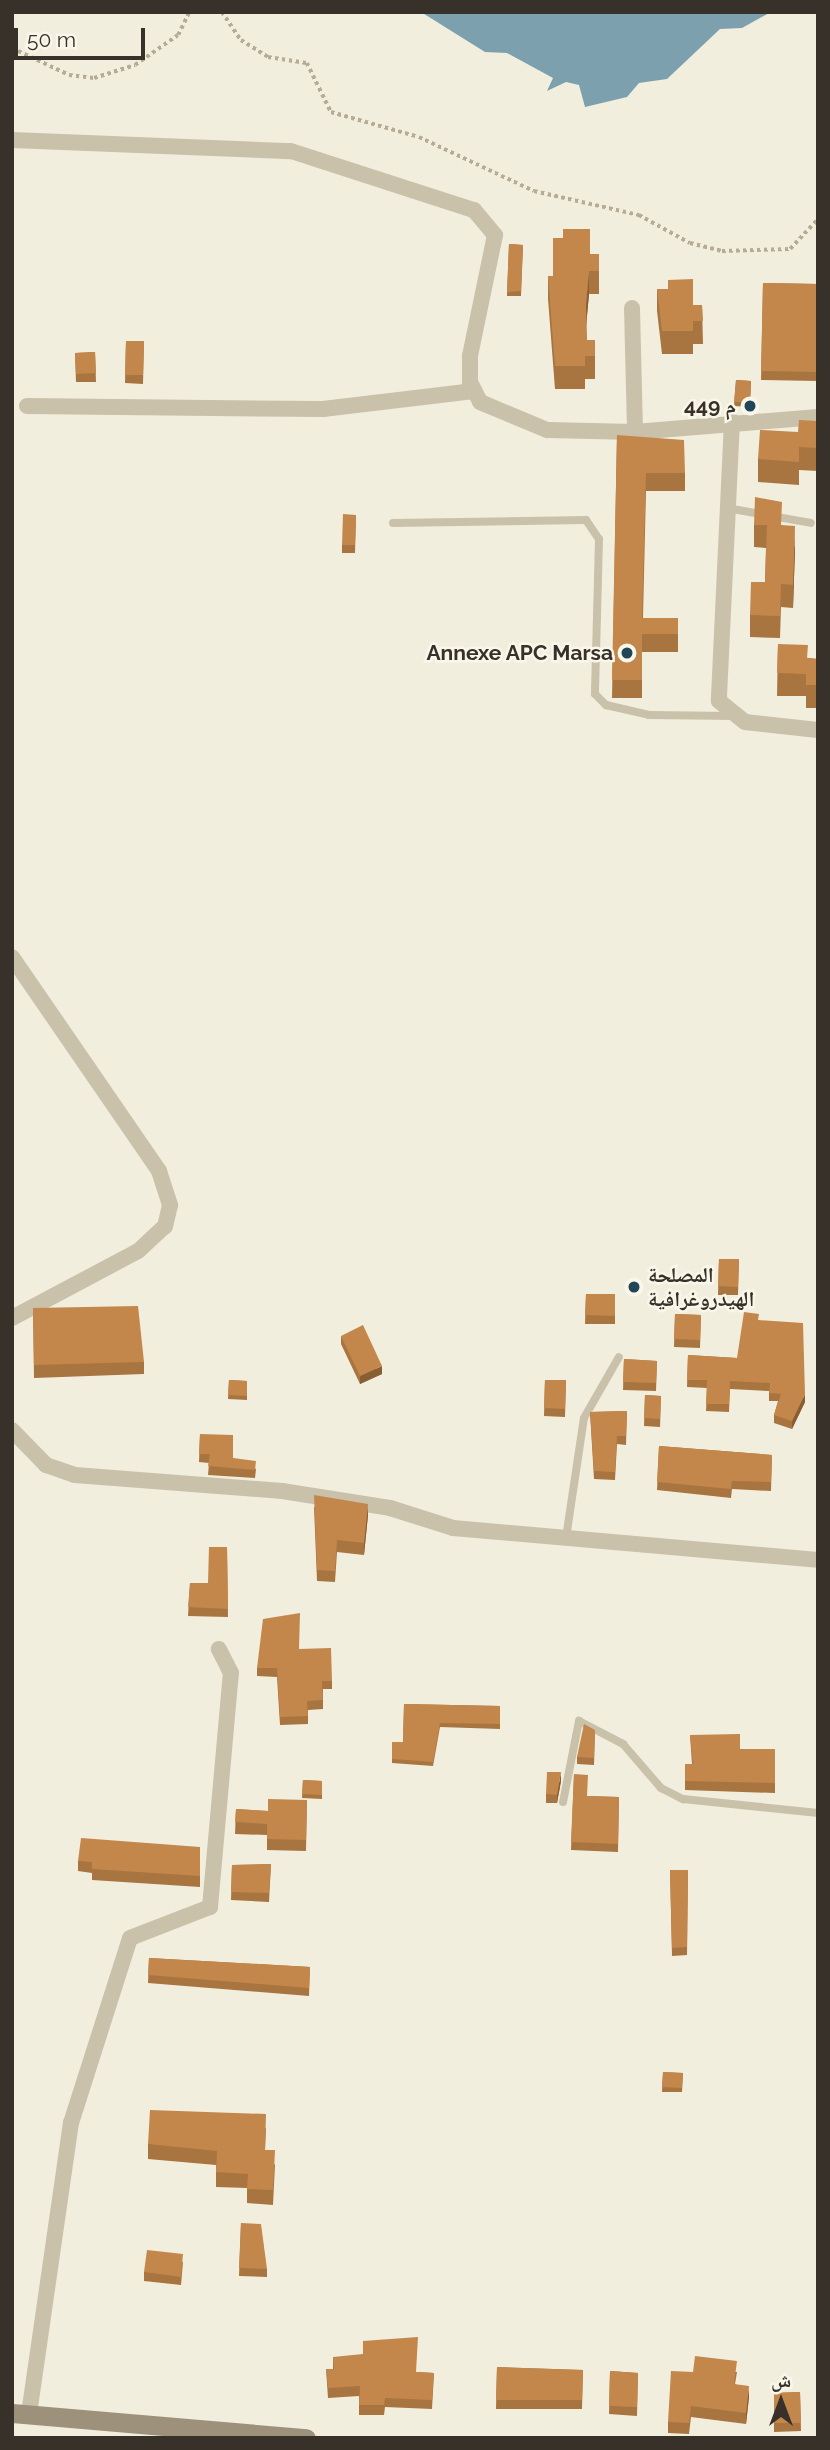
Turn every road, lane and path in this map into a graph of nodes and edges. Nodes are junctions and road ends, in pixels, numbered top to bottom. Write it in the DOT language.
graph roads {
  1 [pos="189,12"];
  2 [pos="222,12"];
  3 [pos="12,48"];
  4 [pos="12,140"];
  5 [pos="818,219"];
  6 [pos="632,308"];
  7 [pos="474,391"];
  8 [pos="27,406"];
  9 [pos="818,417"];
  10 [pos="732,421"];
  11 [pos="635,432"];
  12 [pos="727,508"];
  13 [pos="393,523"];
  14 [pos="811,523"];
  15 [pos="733,716"];
  16 [pos="818,730"];
  17 [pos="12,957"];
  18 [pos="12,1318"];
  19 [pos="619,1357"];
  20 [pos="12,1430"];
  21 [pos="566,1541"];
  22 [pos="818,1560"];
  23 [pos="219,1649"];
  24 [pos="562,1802"];
  25 [pos="818,1813"];
  26 [pos="21,2413"];
  27 [pos="306,2438"];
  1 -- 3 [label="path"];
  2 -- 5 [label="path"];
  4 -- 7 [label="street"];
  6 -- 11 [label="street"];
  7 -- 8 [label="street"];
  7 -- 11 [label="street"];
  9 -- 10 [label="street"];
  10 -- 11 [label="street"];
  10 -- 12 [label="street"];
  12 -- 14 [label="lane"];
  12 -- 15 [label="street"];
  13 -- 15 [label="lane"];
  15 -- 16 [label="street"];
  17 -- 18 [label="street"];
  19 -- 21 [label="lane"];
  20 -- 21 [label="street"];
  21 -- 22 [label="street"];
  23 -- 26 [label="street"];
  24 -- 25 [label="lane"];
  26 -- 27 [label="main road"];
}
